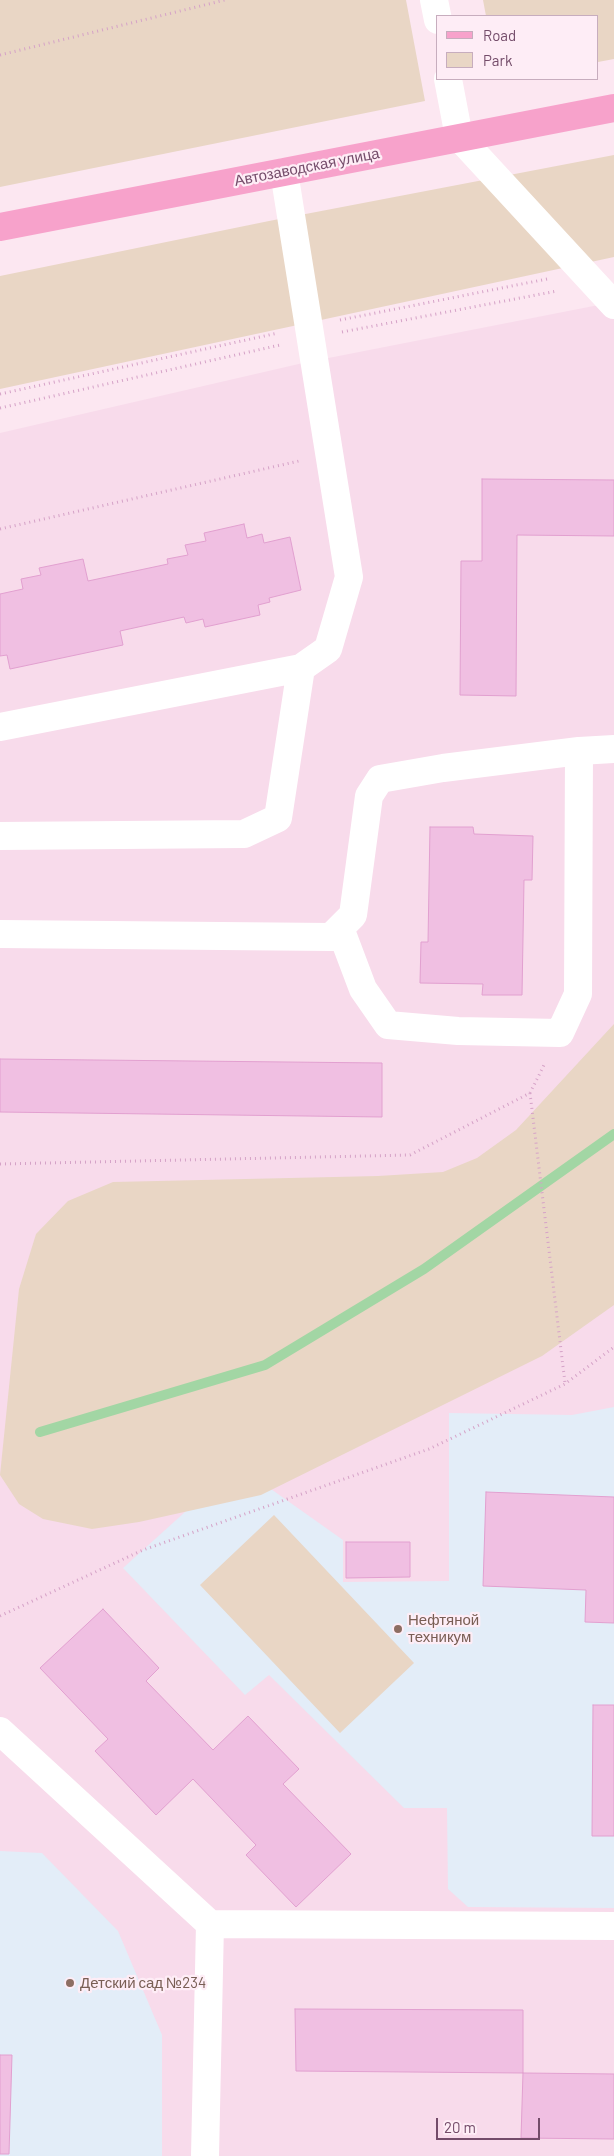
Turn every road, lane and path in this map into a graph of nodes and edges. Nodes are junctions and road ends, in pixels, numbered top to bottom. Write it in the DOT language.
graph roads {
  1 [pos="224,0"];
  2 [pos="434,0"];
  3 [pos="437,15"];
  4 [pos="0,55"];
  5 [pos="448,80"];
  6 [pos="614,108"];
  7 [pos="459,137"];
  8 [pos="284,172"];
  9 [pos="0,227"];
  10 [pos="614,305"];
  11 [pos="329,454"];
  12 [pos="0,529"];
  13 [pos="301,668"];
  14 [pos="0,727"];
  15 [pos="614,749"];
  16 [pos="579,751"];
  17 [pos="0,836"];
  18 [pos="340,928"];
  19 [pos="0,934"];
  20 [pos="560,1033"];
  21 [pos="530,1094"];
  22 [pos="0,1164"];
  23 [pos="614,1347"];
  24 [pos="565,1384"];
  25 [pos="0,1616"];
  26 [pos="0,1732"];
  27 [pos="210,1924"];
  28 [pos="614,1926"];
  29 [pos="205,2156"];
  1 -- 4 [label="path"];
  2 -- 3 [label="lane"];
  5 -- 7 [label="lane"];
  6 -- 7 [label="main road, Автозаводская улица"];
  7 -- 8 [label="main road, Автозаводская улица"];
  7 -- 10 [label="lane"];
  8 -- 9 [label="main road, Автозаводская улица"];
  8 -- 11 [label="lane"];
  11 -- 12 [label="path"];
  11 -- 13 [label="lane"];
  13 -- 14 [label="lane"];
  13 -- 17 [label="lane"];
  15 -- 16 [label="lane"];
  16 -- 18 [label="lane"];
  16 -- 20 [label="lane"];
  18 -- 19 [label="lane"];
  18 -- 20 [label="lane"];
  20 -- 21 [label="path"];
  21 -- 22 [label="path"];
  21 -- 24 [label="path"];
  23 -- 24 [label="path"];
  24 -- 25 [label="path"];
  26 -- 27 [label="lane"];
  27 -- 28 [label="lane"];
  27 -- 29 [label="lane"];
}
